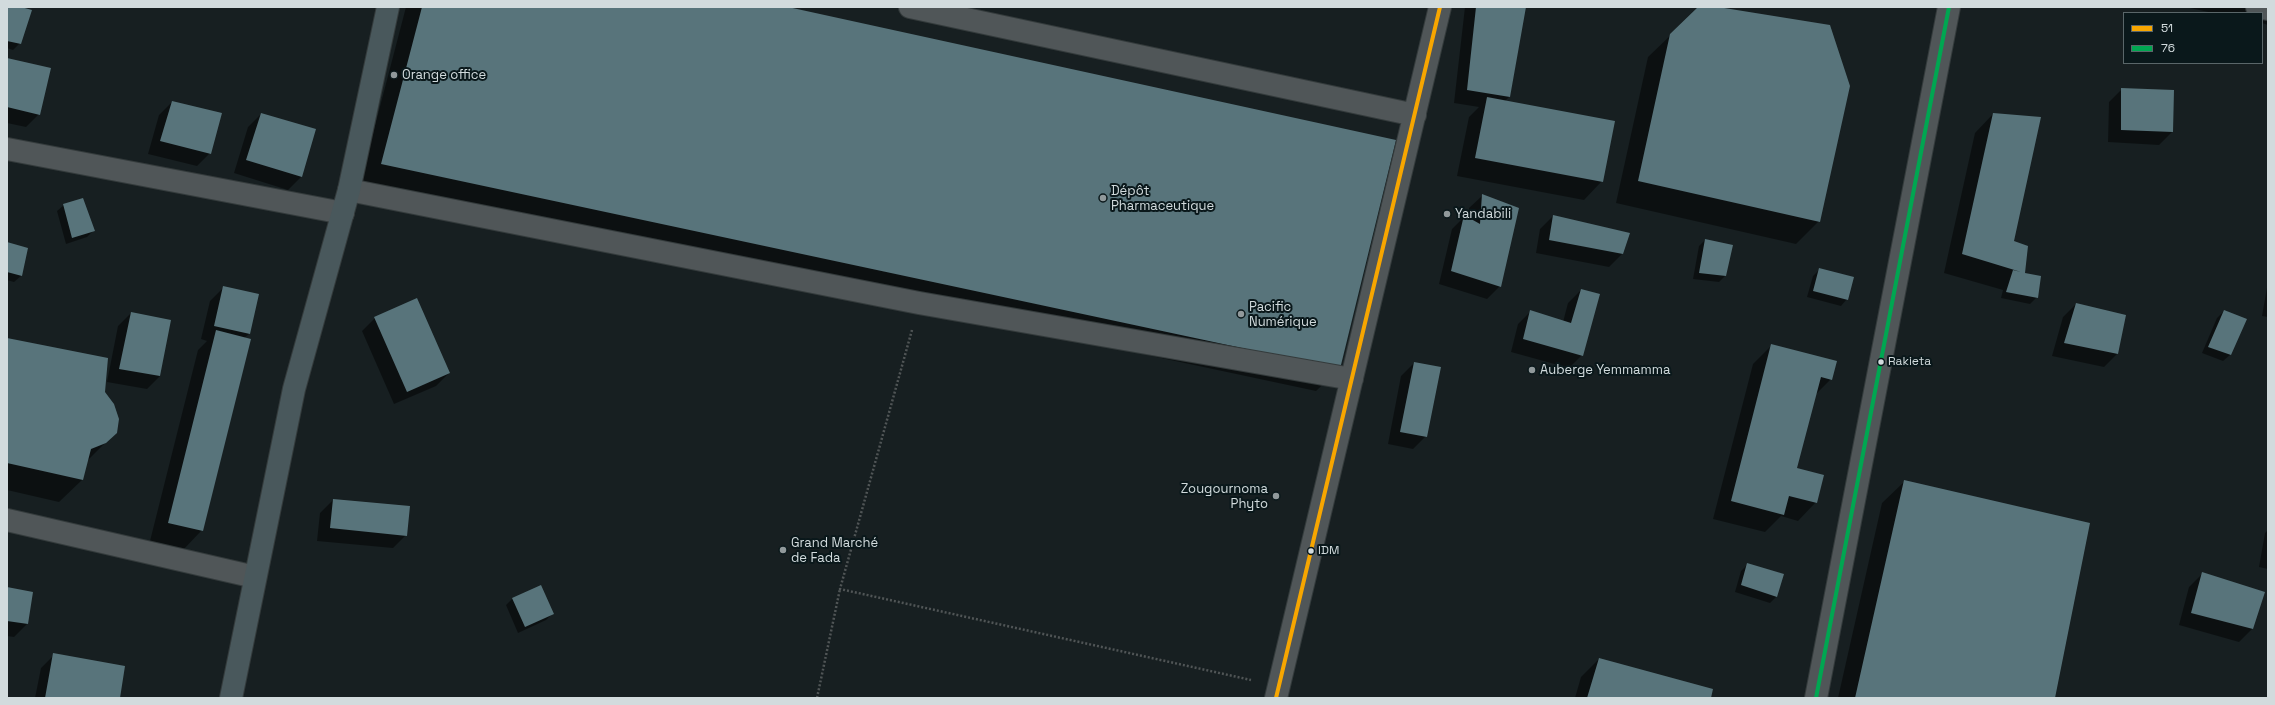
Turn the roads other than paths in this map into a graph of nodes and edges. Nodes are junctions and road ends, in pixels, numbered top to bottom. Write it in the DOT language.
graph roads {
  1 [pos="388,7"];
  2 [pos="910,7"];
  3 [pos="1440,7"];
  4 [pos="1949,7"];
  5 [pos="2257,7"];
  6 [pos="2268,9"];
  7 [pos="1415,116"];
  8 [pos="7,149"];
  9 [pos="349,190"];
  10 [pos="343,213"];
  11 [pos="1352,379"];
  12 [pos="7,520"];
  13 [pos="255,577"];
  14 [pos="1277,692"];
  15 [pos="231,698"];
  16 [pos="1816,698"];
  1 -- 9 [label="main road"];
  2 -- 7 [label="street"];
  3 -- 7 [label="street"];
  4 -- 16 [label="street"];
  5 -- 6 [label="street"];
  7 -- 11 [label="street"];
  8 -- 10 [label="street"];
  9 -- 10 [label="main road"];
  9 -- 11 [label="street"];
  10 -- 13 [label="main road"];
  11 -- 14 [label="street"];
  12 -- 13 [label="street"];
  13 -- 15 [label="main road"];
}
